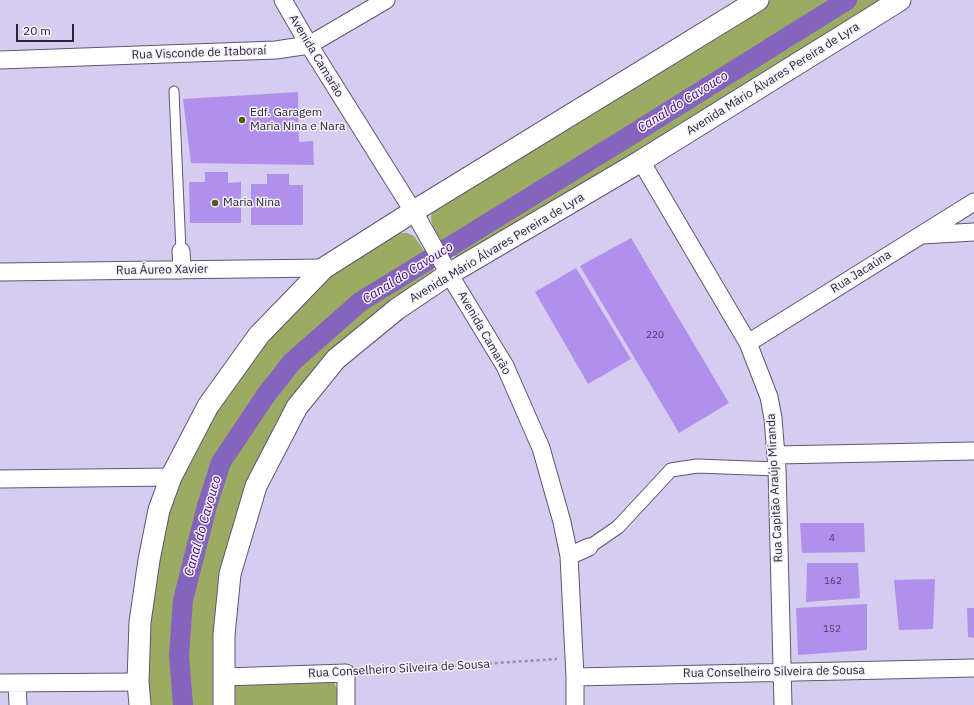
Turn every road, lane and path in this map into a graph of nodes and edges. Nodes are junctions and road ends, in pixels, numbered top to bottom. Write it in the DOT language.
graph roads {
  1 [pos="282,0"];
  2 [pos="386,0"];
  3 [pos="758,0"];
  4 [pos="900,0"];
  5 [pos="309,45"];
  6 [pos="0,60"];
  7 [pos="174,91"];
  8 [pos="641,160"];
  9 [pos="974,202"];
  10 [pos="416,215"];
  11 [pos="974,232"];
  12 [pos="920,235"];
  13 [pos="181,251"];
  14 [pos="324,268"];
  15 [pos="446,269"];
  16 [pos="182,270"];
  17 [pos="0,272"];
  18 [pos="748,343"];
  19 [pos="974,451"];
  20 [pos="776,462"];
  21 [pos="170,476"];
  22 [pos="0,479"];
  23 [pos="589,547"];
  24 [pos="569,556"];
  25 [pos="574,658"];
  26 [pos="974,668"];
  27 [pos="783,672"];
  28 [pos="346,673"];
  29 [pos="575,676"];
  30 [pos="224,677"];
  31 [pos="138,682"];
  32 [pos="17,683"];
  33 [pos="0,684"];
  34 [pos="18,705"];
  35 [pos="140,705"];
  36 [pos="224,705"];
  37 [pos="346,705"];
  38 [pos="575,705"];
  39 [pos="783,705"];
  1 -- 5 [label="street, Avenida Camarão"];
  2 -- 5 [label="street, Rua Visconde de Itaboraí"];
  3 -- 10 [label="street"];
  4 -- 8 [label="street, Avenida Mário Álvares Pereira de Lyra"];
  5 -- 6 [label="street, Rua Visconde de Itaboraí"];
  5 -- 10 [label="street, Avenida Camarão"];
  7 -- 13 [label="lane"];
  8 -- 15 [label="street, Avenida Mário Álvares Pereira de Lyra"];
  8 -- 18 [label="street, Rua Capitão Araújo Miranda"];
  9 -- 12 [label="street, Rua Jacaúna"];
  10 -- 14 [label="street"];
  10 -- 15 [label="street, Avenida Camarão"];
  11 -- 12 [label="street"];
  12 -- 18 [label="street, Rua Jacaúna"];
  13 -- 16 [label="street"];
  14 -- 16 [label="street, Rua Áureo Xavier"];
  14 -- 21 [label="street"];
  15 -- 24 [label="street, Avenida Camarão"];
  15 -- 30 [label="street, Avenida Mário Álvares Pereira de Lyra"];
  16 -- 17 [label="street, Rua Áureo Xavier"];
  18 -- 20 [label="street, Rua Capitão Araújo Miranda"];
  19 -- 20 [label="street"];
  20 -- 23 [label="street"];
  20 -- 27 [label="street, Rua Capitão Araújo Miranda"];
  21 -- 22 [label="street"];
  21 -- 31 [label="street"];
  23 -- 24 [label="street"];
  24 -- 25 [label="street, Avenida Camarão"];
  25 -- 28 [label="path, Rua Conselheiro Silveira de Sousa"];
  25 -- 29 [label="street, Avenida Camarão"];
  26 -- 27 [label="street, Rua Conselheiro Silveira de Sousa"];
  27 -- 29 [label="street, Rua Conselheiro Silveira de Sousa"];
  27 -- 39 [label="street, Rua Capitão Araújo Miranda"];
  28 -- 30 [label="street, Rua Conselheiro Silveira de Sousa"];
  28 -- 37 [label="street"];
  29 -- 38 [label="street, Avenida Camarão"];
  30 -- 36 [label="street, Avenida Mário Álvares Pereira de Lyra"];
  31 -- 32 [label="street"];
  31 -- 35 [label="street"];
  32 -- 33 [label="street"];
  32 -- 34 [label="street"];
}
